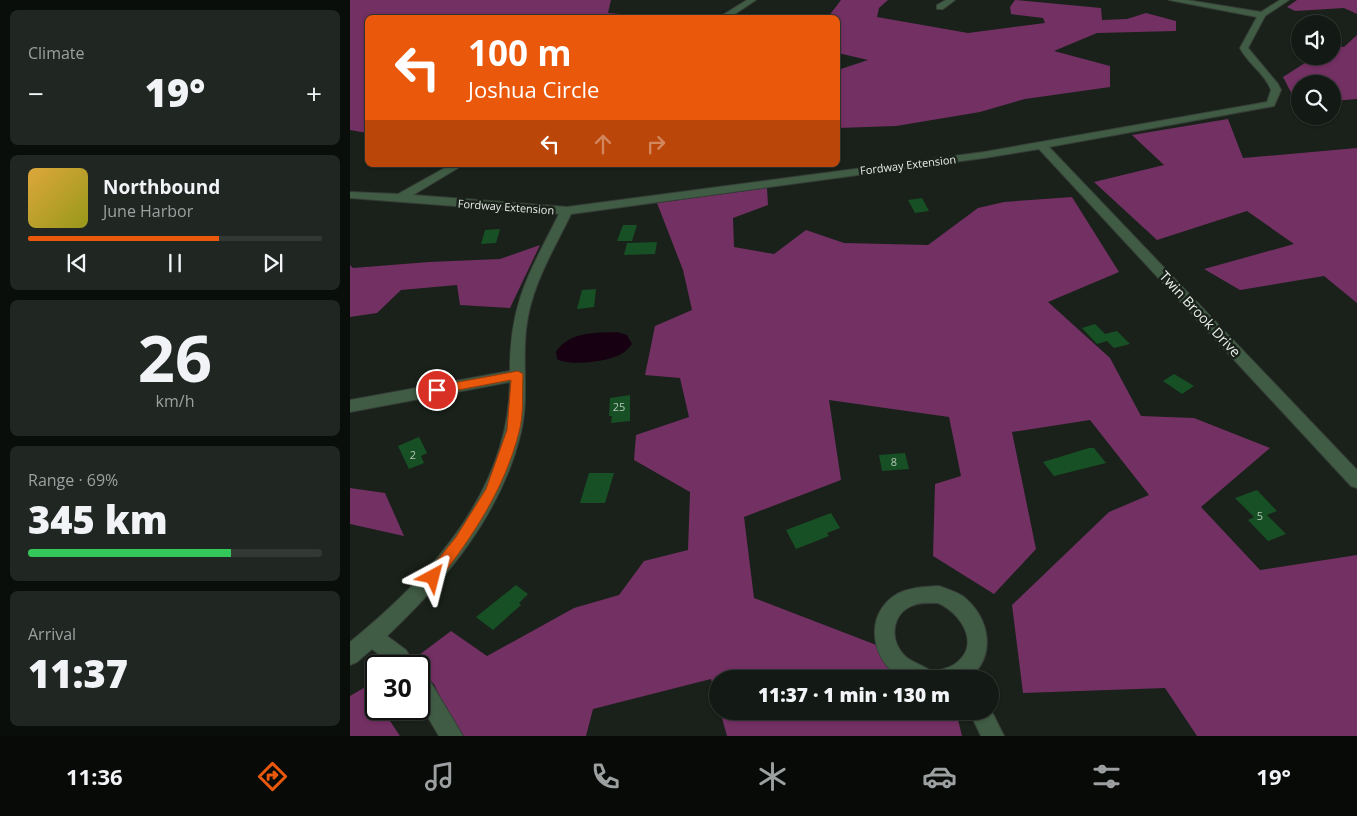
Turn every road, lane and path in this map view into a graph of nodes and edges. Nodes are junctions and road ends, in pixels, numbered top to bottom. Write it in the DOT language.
graph roads {
  1 [pos="752,0"];
  2 [pos="951,0"];
  3 [pos="1173,0"];
  4 [pos="1285,0"];
  5 [pos="940,7"];
  6 [pos="727,15"];
  7 [pos="1262,15"];
  8 [pos="1043,146"];
  9 [pos="454,167"];
  10 [pos="350,195"];
  11 [pos="402,197"];
  12 [pos="567,211"];
  13 [pos="518,374"];
  14 [pos="350,406"];
  15 [pos="1357,481"];
  16 [pos="373,637"];
  17 [pos="350,655"];
  18 [pos="396,655"];
  19 [pos="905,670"];
  20 [pos="962,670"];
  21 [pos="430,701"];
  22 [pos="985,720"];
  23 [pos="452,736"];
  24 [pos="993,736"];
  1 -- 6 [label="street"];
  2 -- 5 [label="street"];
  3 -- 7 [label="street"];
  4 -- 7 [label="street, Fordway Extension"];
  7 -- 8 [label="street, Fordway Extension"];
  8 -- 12 [label="street, Fordway Extension"];
  8 -- 15 [label="street, Twin Brook Drive"];
  9 -- 11 [label="street"];
  10 -- 11 [label="street, Fordway Extension"];
  11 -- 12 [label="street, Fordway Extension"];
  12 -- 13 [label="street"];
  13 -- 14 [label="street"];
  13 -- 16 [label="street"];
  16 -- 17 [label="street"];
  16 -- 18 [label="street"];
  19 -- 20 [label="street"];
  21 -- 23 [label="street"];
  22 -- 24 [label="street"];
}
